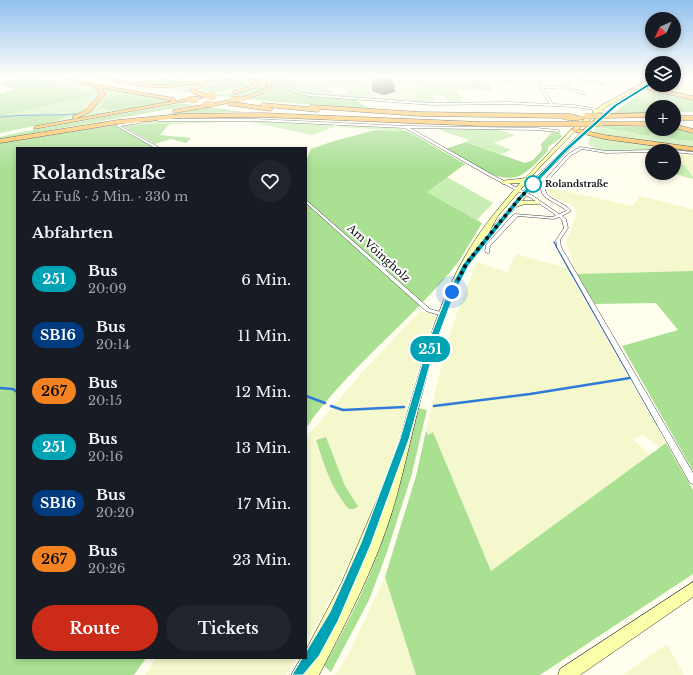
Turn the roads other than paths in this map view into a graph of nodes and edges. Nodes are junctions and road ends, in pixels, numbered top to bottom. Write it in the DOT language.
graph roads {
  1 [pos="91,108"];
  2 [pos="148,108"];
  3 [pos="193,108"];
  4 [pos="252,108"];
  5 [pos="271,108"];
  6 [pos="300,108"];
  7 [pos="316,108"];
  8 [pos="569,108"];
  9 [pos="581,108"];
  10 [pos="604,108"];
  11 [pos="612,108"];
  12 [pos="331,111"];
  13 [pos="372,111"];
  14 [pos="601,115"];
  15 [pos="693,116"];
  16 [pos="681,117"];
  17 [pos="681,119"];
  18 [pos="581,120"];
  19 [pos="645,120"];
  20 [pos="399,121"];
  21 [pos="681,121"];
  22 [pos="645,122"];
  23 [pos="693,122"];
  24 [pos="681,125"];
  25 [pos="406,127"];
  26 [pos="36,128"];
  27 [pos="84,128"];
  28 [pos="558,131"];
  29 [pos="693,131"];
  30 [pos="584,132"];
  31 [pos="0,135"];
  32 [pos="599,136"];
  33 [pos="577,140"];
  34 [pos="0,141"];
  35 [pos="156,147"];
  36 [pos="693,148"];
  37 [pos="645,151"];
  38 [pos="681,152"];
  39 [pos="693,153"];
  40 [pos="496,179"];
  41 [pos="526,179"];
  42 [pos="503,182"];
  43 [pos="520,192"];
  44 [pos="307,202"];
  45 [pos="537,203"];
  46 [pos="513,206"];
  47 [pos="552,210"];
  48 [pos="561,216"];
  49 [pos="487,252"];
  50 [pos="466,264"];
  51 [pos="442,314"];
  52 [pos="405,439"];
  53 [pos="693,480"];
  54 [pos="693,589"];
  55 [pos="299,675"];
  56 [pos="311,675"];
  57 [pos="566,675"];
  1 -- 26 [label="highway"];
  2 -- 26 [label="highway"];
  3 -- 27 [label="highway"];
  4 -- 20 [label="highway"];
  5 -- 18 [label="highway"];
  6 -- 12 [label="highway"];
  7 -- 13 [label="highway, bridge"];
  8 -- 18 [label="street"];
  9 -- 14 [label="street"];
  10 -- 14 [label="main road"];
  11 -- 14 [label="main road"];
  12 -- 13 [label="highway"];
  12 -- 18 [label="highway"];
  13 -- 18 [label="highway"];
  14 -- 18 [label="highway, bridge"];
  14 -- 18 [label="highway, bridge"];
  14 -- 18 [label="main road"];
  14 -- 18 [label="street"];
  14 -- 19 [label="highway"];
  14 -- 22 [label="highway"];
  14 -- 30 [label="main road"];
  15 -- 16 [label="highway"];
  15 -- 17 [label="highway"];
  18 -- 20 [label="highway"];
  18 -- 30 [label="highway"];
  18 -- 41 [label="main road"];
  20 -- 27 [label="highway"];
  21 -- 23 [label="highway"];
  24 -- 29 [label="highway"];
  25 -- 28 [label="street"];
  25 -- 35 [label="street"];
  25 -- 40 [label="street"];
  26 -- 31 [label="highway"];
  27 -- 34 [label="highway"];
  30 -- 32 [label="highway"];
  30 -- 33 [label="main road"];
  30 -- 36 [label="highway"];
  32 -- 33 [label="highway"];
  32 -- 36 [label="highway"];
  33 -- 43 [label="main road"];
  37 -- 48 [label="street"];
  38 -- 39 [label="street"];
  40 -- 42 [label="street"];
  40 -- 43 [label="street"];
  41 -- 42 [label="main road"];
  41 -- 43 [label="main road"];
  42 -- 43 [label="street"];
  43 -- 45 [label="street"];
  43 -- 46 [label="main road"];
  43 -- 47 [label="street"];
  43 -- 50 [label="main road"];
  44 -- 51 [label="street, Am Vöingholz"];
  45 -- 46 [label="main road"];
  45 -- 47 [label="street"];
  46 -- 50 [label="main road"];
  47 -- 48 [label="street"];
  48 -- 49 [label="street"];
  48 -- 53 [label="street"];
  50 -- 51 [label="main road"];
  51 -- 52 [label="main road"];
  52 -- 55 [label="main road"];
  52 -- 56 [label="main road"];
  54 -- 57 [label="main road"];
}
